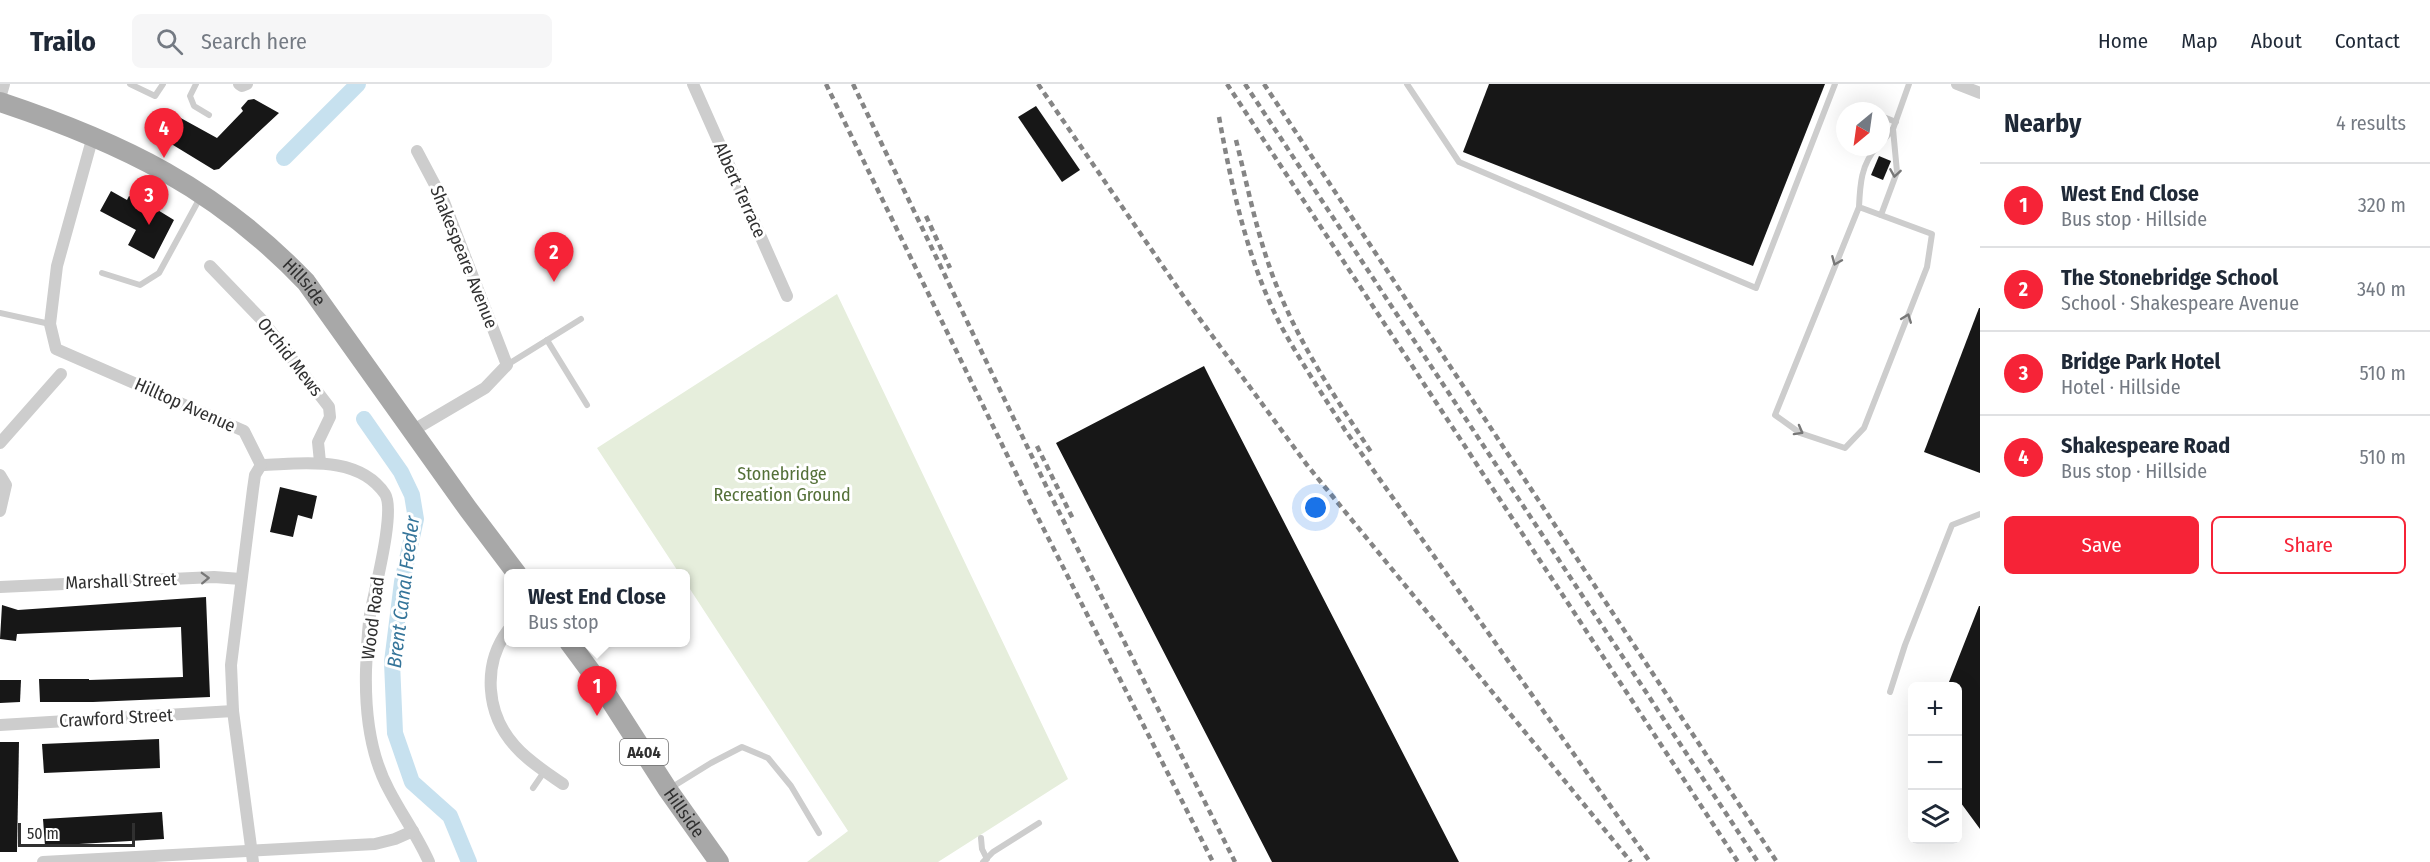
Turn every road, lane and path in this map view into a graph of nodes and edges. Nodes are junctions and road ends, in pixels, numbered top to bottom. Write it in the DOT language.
graph roads {
  1 [pos="4,84"];
  2 [pos="130,84"];
  3 [pos="162,84"];
  4 [pos="196,84"];
  5 [pos="693,84"];
  6 [pos="1407,84"];
  7 [pos="1835,84"];
  8 [pos="1909,84"];
  9 [pos="1957,84"];
  10 [pos="1980,93"];
  11 [pos="0,98"];
  12 [pos="0,102"];
  13 [pos="209,115"];
  14 [pos="1890,123"];
  15 [pos="1894,126"];
  16 [pos="1890,131"];
  17 [pos="93,136"];
  18 [pos="417,151"];
  19 [pos="1869,156"];
  20 [pos="202,194"];
  21 [pos="1859,207"];
  22 [pos="1881,215"];
  23 [pos="210,266"];
  24 [pos="102,273"];
  25 [pos="787,296"];
  26 [pos="0,314"];
  27 [pos="581,319"];
  28 [pos="50,324"];
  29 [pos="547,340"];
  30 [pos="507,365"];
  31 [pos="61,374"];
  32 [pos="587,405"];
  33 [pos="412,431"];
  34 [pos="0,443"];
  35 [pos="320,462"];
  36 [pos="261,465"];
  37 [pos="0,474"];
  38 [pos="0,511"];
  39 [pos="1980,514"];
  40 [pos="514,569"];
  41 [pos="242,579"];
  42 [pos="0,587"];
  43 [pos="504,636"];
  44 [pos="573,647"];
  45 [pos="1890,692"];
  46 [pos="233,711"];
  47 [pos="0,725"];
  48 [pos="544,771"];
  49 [pos="563,784"];
  50 [pos="533,788"];
  51 [pos="668,790"];
  52 [pos="1039,823"];
  53 [pos="413,831"];
  54 [pos="819,833"];
  55 [pos="981,838"];
  56 [pos="253,856"];
  57 [pos="114,860"];
  58 [pos="985,860"];
  59 [pos="43,862"];
  60 [pos="429,862"];
  61 [pos="719,862"];
  1 -- 11 [label="street"];
  2 -- 3 [label="lane"];
  4 -- 13 [label="lane"];
  5 -- 25 [label="street, Albert Terrace"];
  6 -- 7 [label="lane"];
  8 -- 15 [label="lane"];
  9 -- 10 [label="street"];
  12 -- 17 [label="main road, Hillside"];
  14 -- 15 [label="lane"];
  15 -- 16 [label="lane"];
  15 -- 22 [label="lane, one-way"];
  17 -- 20 [label="main road, Hillside"];
  17 -- 28 [label="street, Hilltop Avenue"];
  18 -- 30 [label="street, Shakespeare Avenue"];
  19 -- 21 [label="lane"];
  20 -- 24 [label="lane"];
  20 -- 33 [label="main road, Hillside"];
  21 -- 22 [label="lane"];
  21 -- 22 [label="lane, one-way"];
  23 -- 35 [label="street, Orchid Mews"];
  26 -- 28 [label="lane"];
  27 -- 29 [label="lane"];
  28 -- 36 [label="street, Hilltop Avenue"];
  29 -- 30 [label="lane"];
  29 -- 32 [label="lane"];
  30 -- 33 [label="street"];
  31 -- 34 [label="street"];
  33 -- 40 [label="main road, Hillside"];
  35 -- 36 [label="street, Wood Road"];
  35 -- 53 [label="street, Wood Road"];
  36 -- 41 [label="street"];
  37 -- 38 [label="street"];
  39 -- 45 [label="lane"];
  42 -- 41 [label="street, Marshall Street, one-way"];
  41 -- 46 [label="street"];
  43 -- 48 [label="street"];
  44 -- 51 [label="main road, Hillside / A404"];
  46 -- 47 [label="street, Crawford Street"];
  46 -- 56 [label="street"];
  48 -- 49 [label="street"];
  48 -- 50 [label="lane"];
  51 -- 54 [label="lane"];
  51 -- 61 [label="main road, Hillside / A404"];
  52 -- 58 [label="lane"];
  53 -- 56 [label="street"];
  53 -- 60 [label="street, Wood Road"];
  55 -- 58 [label="lane"];
  56 -- 57 [label="street"];
  57 -- 59 [label="street"];
}
